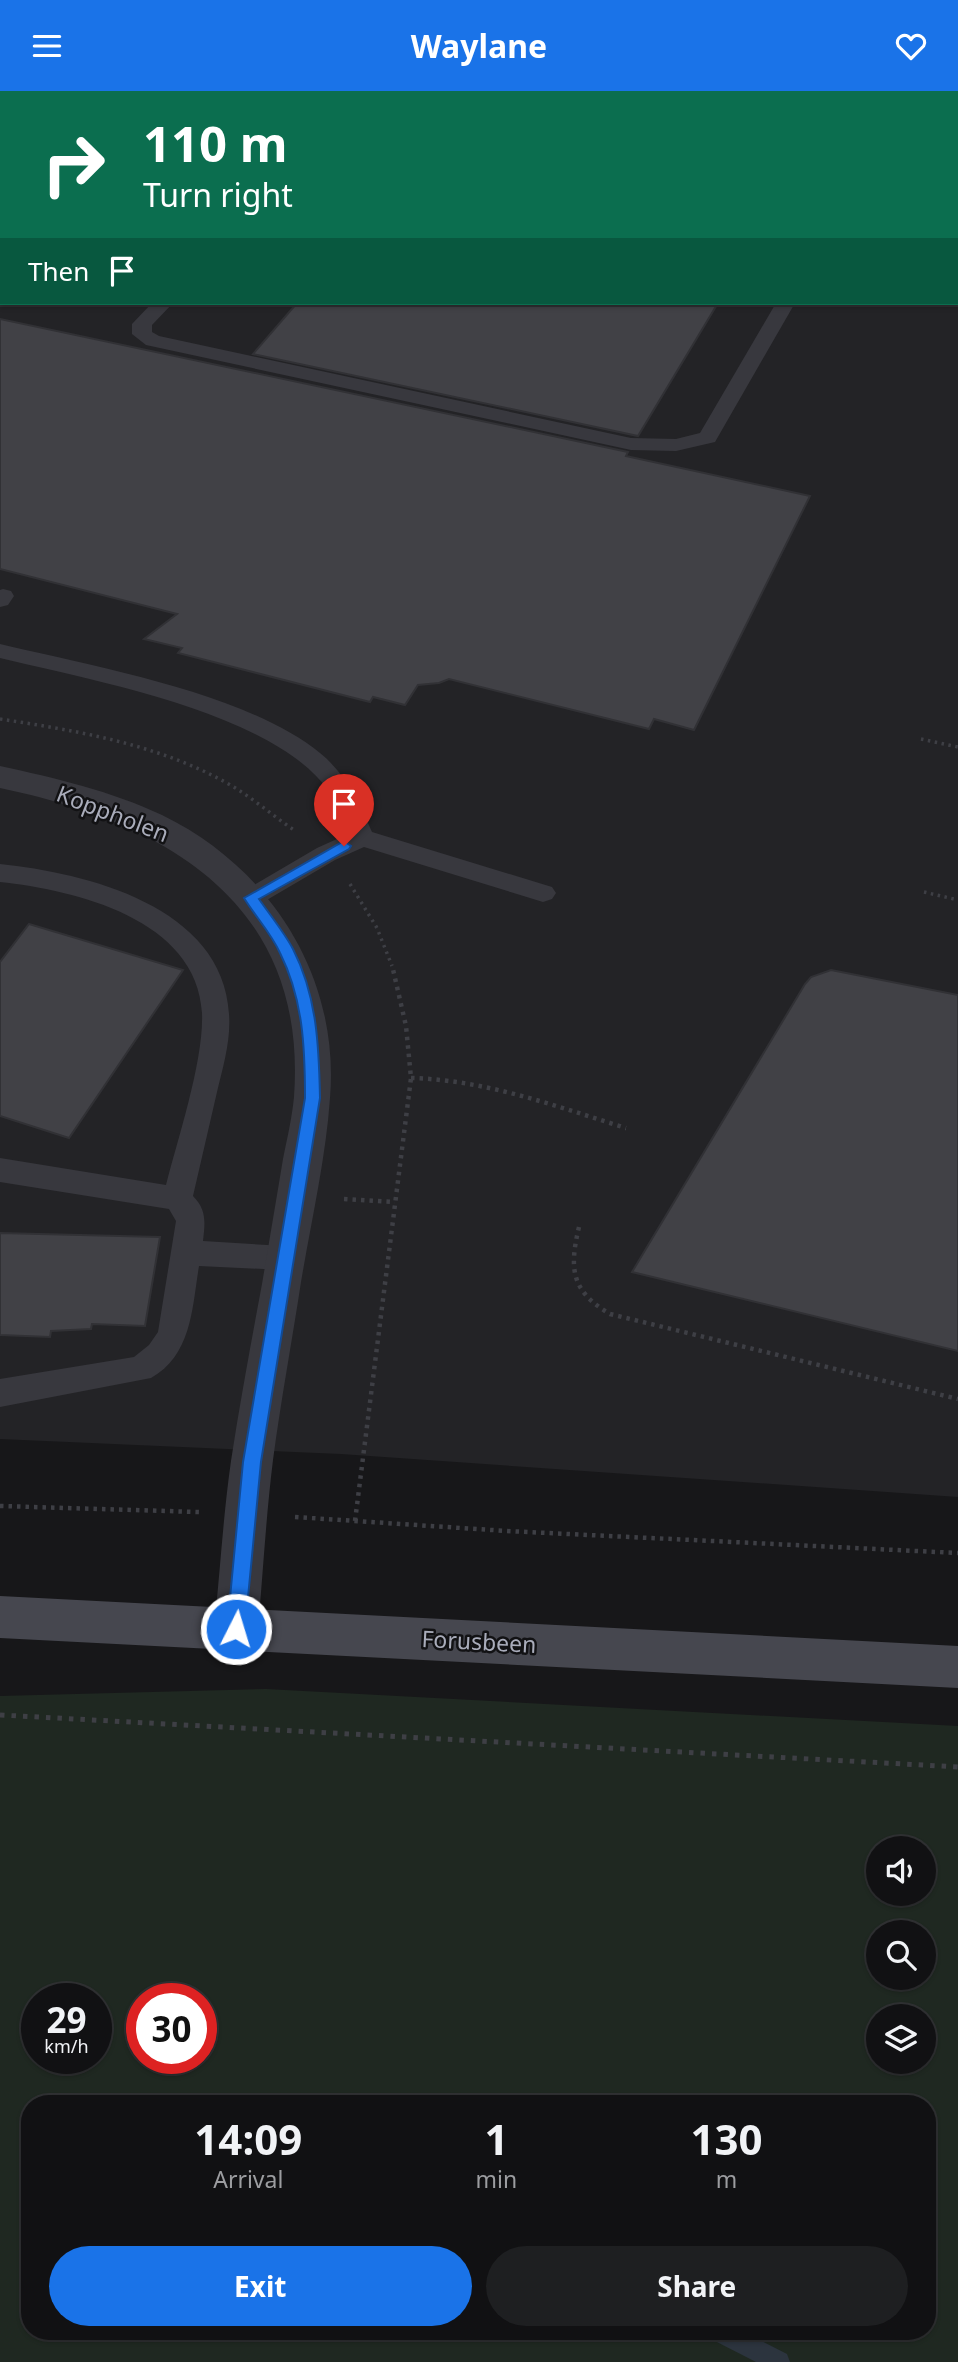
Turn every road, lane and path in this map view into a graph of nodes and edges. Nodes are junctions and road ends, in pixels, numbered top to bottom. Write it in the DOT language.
graph roads {
  1 [pos="161,305"];
  2 [pos="784,305"];
  3 [pos="0,651"];
  4 [pos="921,739"];
  5 [pos="958,747"];
  6 [pos="0,777"];
  7 [pos="362,838"];
  8 [pos="0,873"];
  9 [pos="925,892"];
  10 [pos="543,893"];
  11 [pos="251,898"];
  12 [pos="958,900"];
  13 [pos="411,1078"];
  14 [pos="626,1128"];
  15 [pos="0,1170"];
  16 [pos="177,1199"];
  17 [pos="579,1227"];
  18 [pos="188,1253"];
  19 [pos="285,1258"];
  20 [pos="0,1393"];
  21 [pos="958,1399"];
  22 [pos="0,1506"];
  23 [pos="246,1514"];
  24 [pos="958,1553"];
  25 [pos="0,1617"];
  26 [pos="236,1629"];
  27 [pos="958,1667"];
  28 [pos="0,1714"];
  29 [pos="958,1767"];
  1 -- 2 [label="lane"];
  3 -- 7 [label="lane"];
  4 -- 5 [label="path"];
  6 -- 11 [label="street, Koppholen"];
  7 -- 10 [label="lane"];
  7 -- 11 [label="lane"];
  8 -- 16 [label="lane"];
  9 -- 12 [label="path"];
  11 -- 19 [label="street, Koppholen"];
  13 -- 14 [label="path"];
  15 -- 16 [label="lane"];
  16 -- 18 [label="lane"];
  17 -- 21 [label="path"];
  18 -- 19 [label="lane"];
  18 -- 20 [label="lane"];
  19 -- 23 [label="street, Koppholen"];
  22 -- 23 [label="path"];
  23 -- 24 [label="path"];
  23 -- 26 [label="street, Koppholen"];
  25 -- 26 [label="main road, Forusbeen"];
  26 -- 27 [label="main road, Forusbeen"];
  28 -- 29 [label="path"];
}
